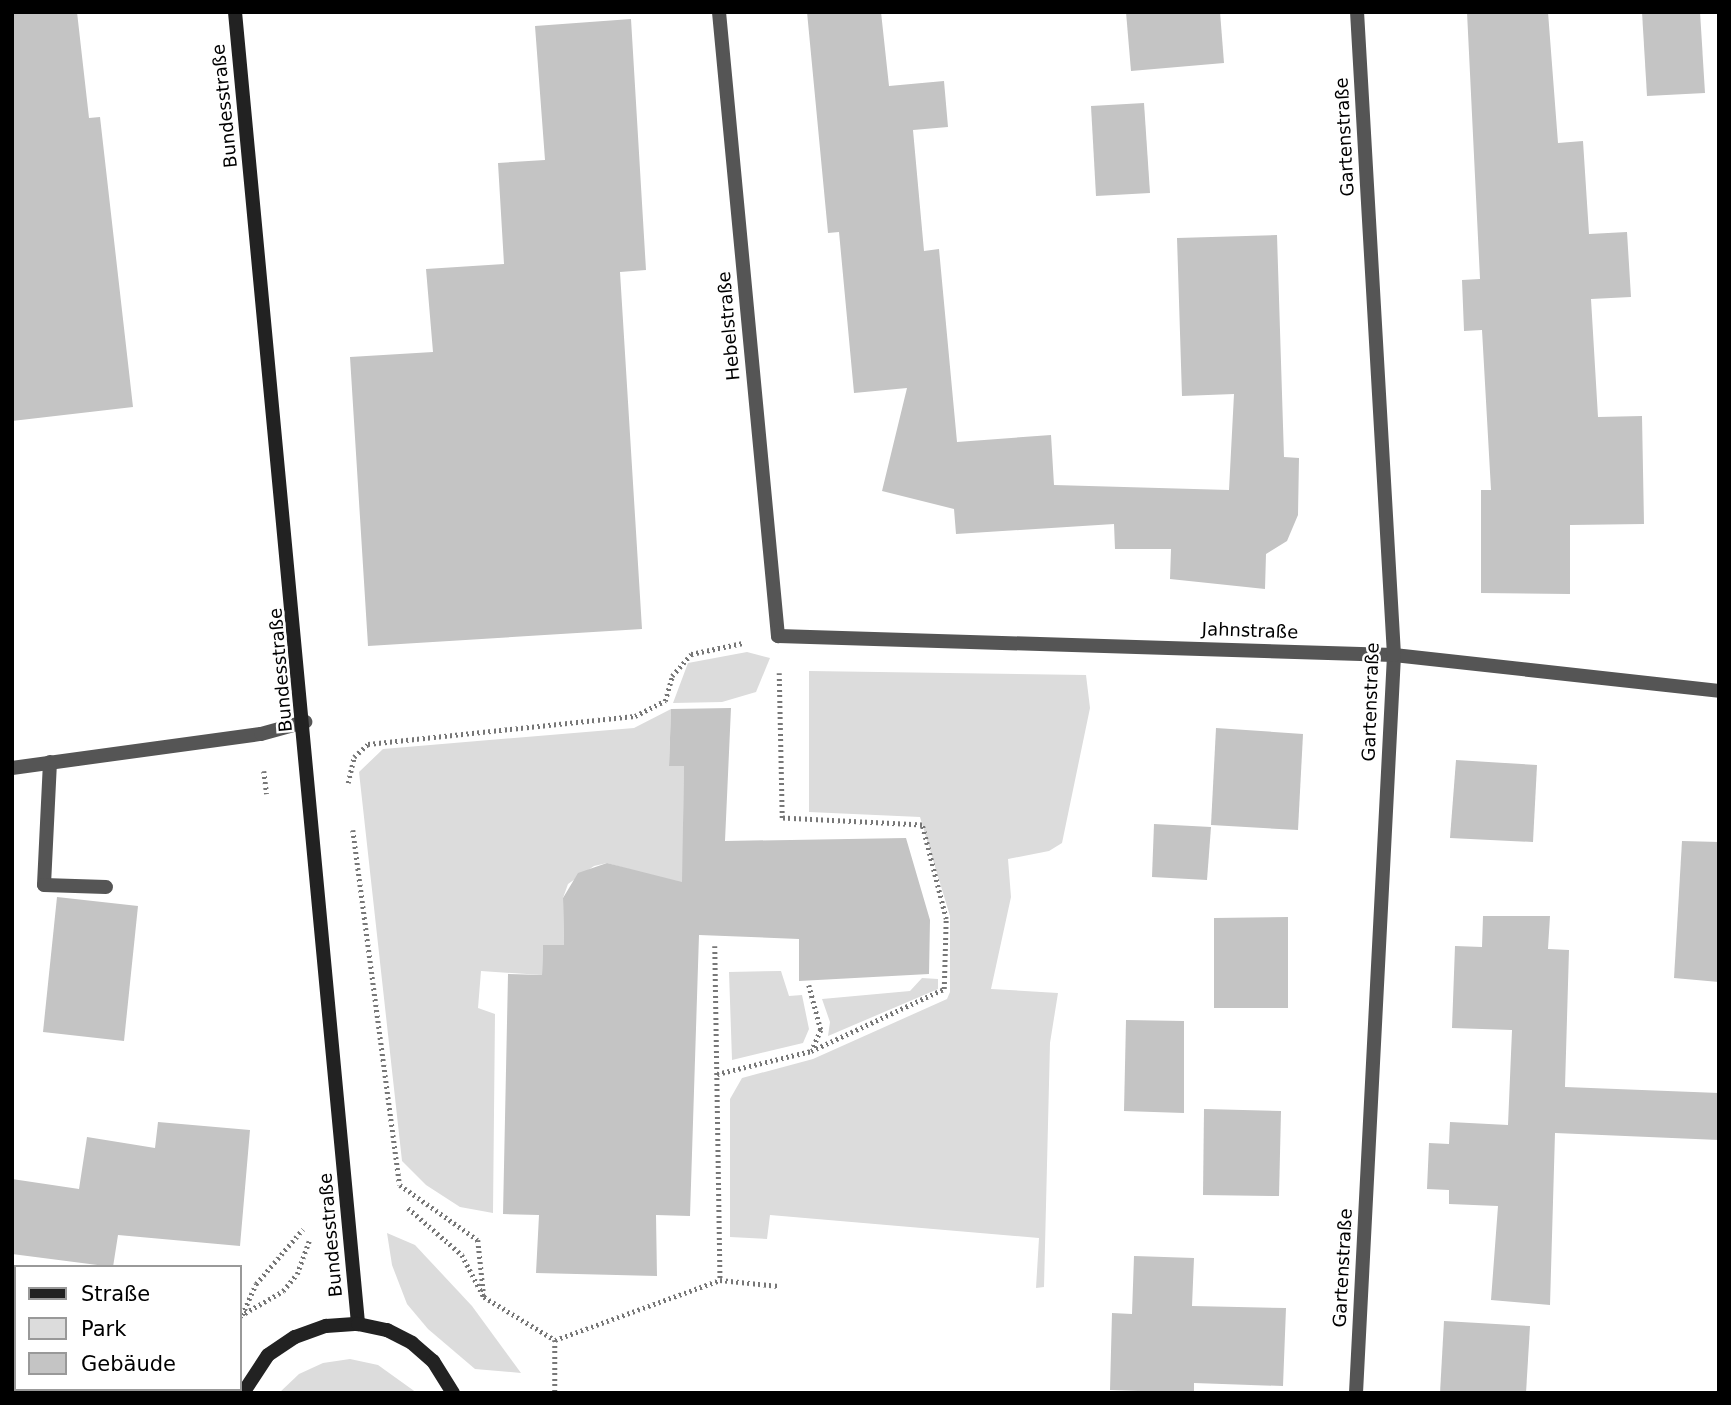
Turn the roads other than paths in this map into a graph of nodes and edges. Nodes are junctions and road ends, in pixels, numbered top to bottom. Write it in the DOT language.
graph roads {
  1 [pos="235,12"];
  2 [pos="719,12"];
  3 [pos="1357,12"];
  4 [pos="778,636"];
  5 [pos="1394,655"];
  6 [pos="1719,691"];
  7 [pos="305,722"];
  8 [pos="50,762"];
  9 [pos="12,768"];
  10 [pos="106,887"];
  11 [pos="358,1324"];
  12 [pos="243,1393"];
  13 [pos="453,1393"];
  14 [pos="1356,1393"];
  1 -- 7 [label="main road, Bundesstraße"];
  2 -- 4 [label="street, Hebelstraße"];
  3 -- 5 [label="street, Gartenstraße"];
  4 -- 5 [label="street, Jahnstraße"];
  5 -- 6 [label="street, Jahnstraße"];
  5 -- 14 [label="street, Gartenstraße"];
  7 -- 8 [label="street"];
  7 -- 11 [label="main road, Bundesstraße"];
  8 -- 9 [label="street"];
  8 -- 10 [label="street"];
  11 -- 12 [label="main road"];
  11 -- 13 [label="main road"];
}
